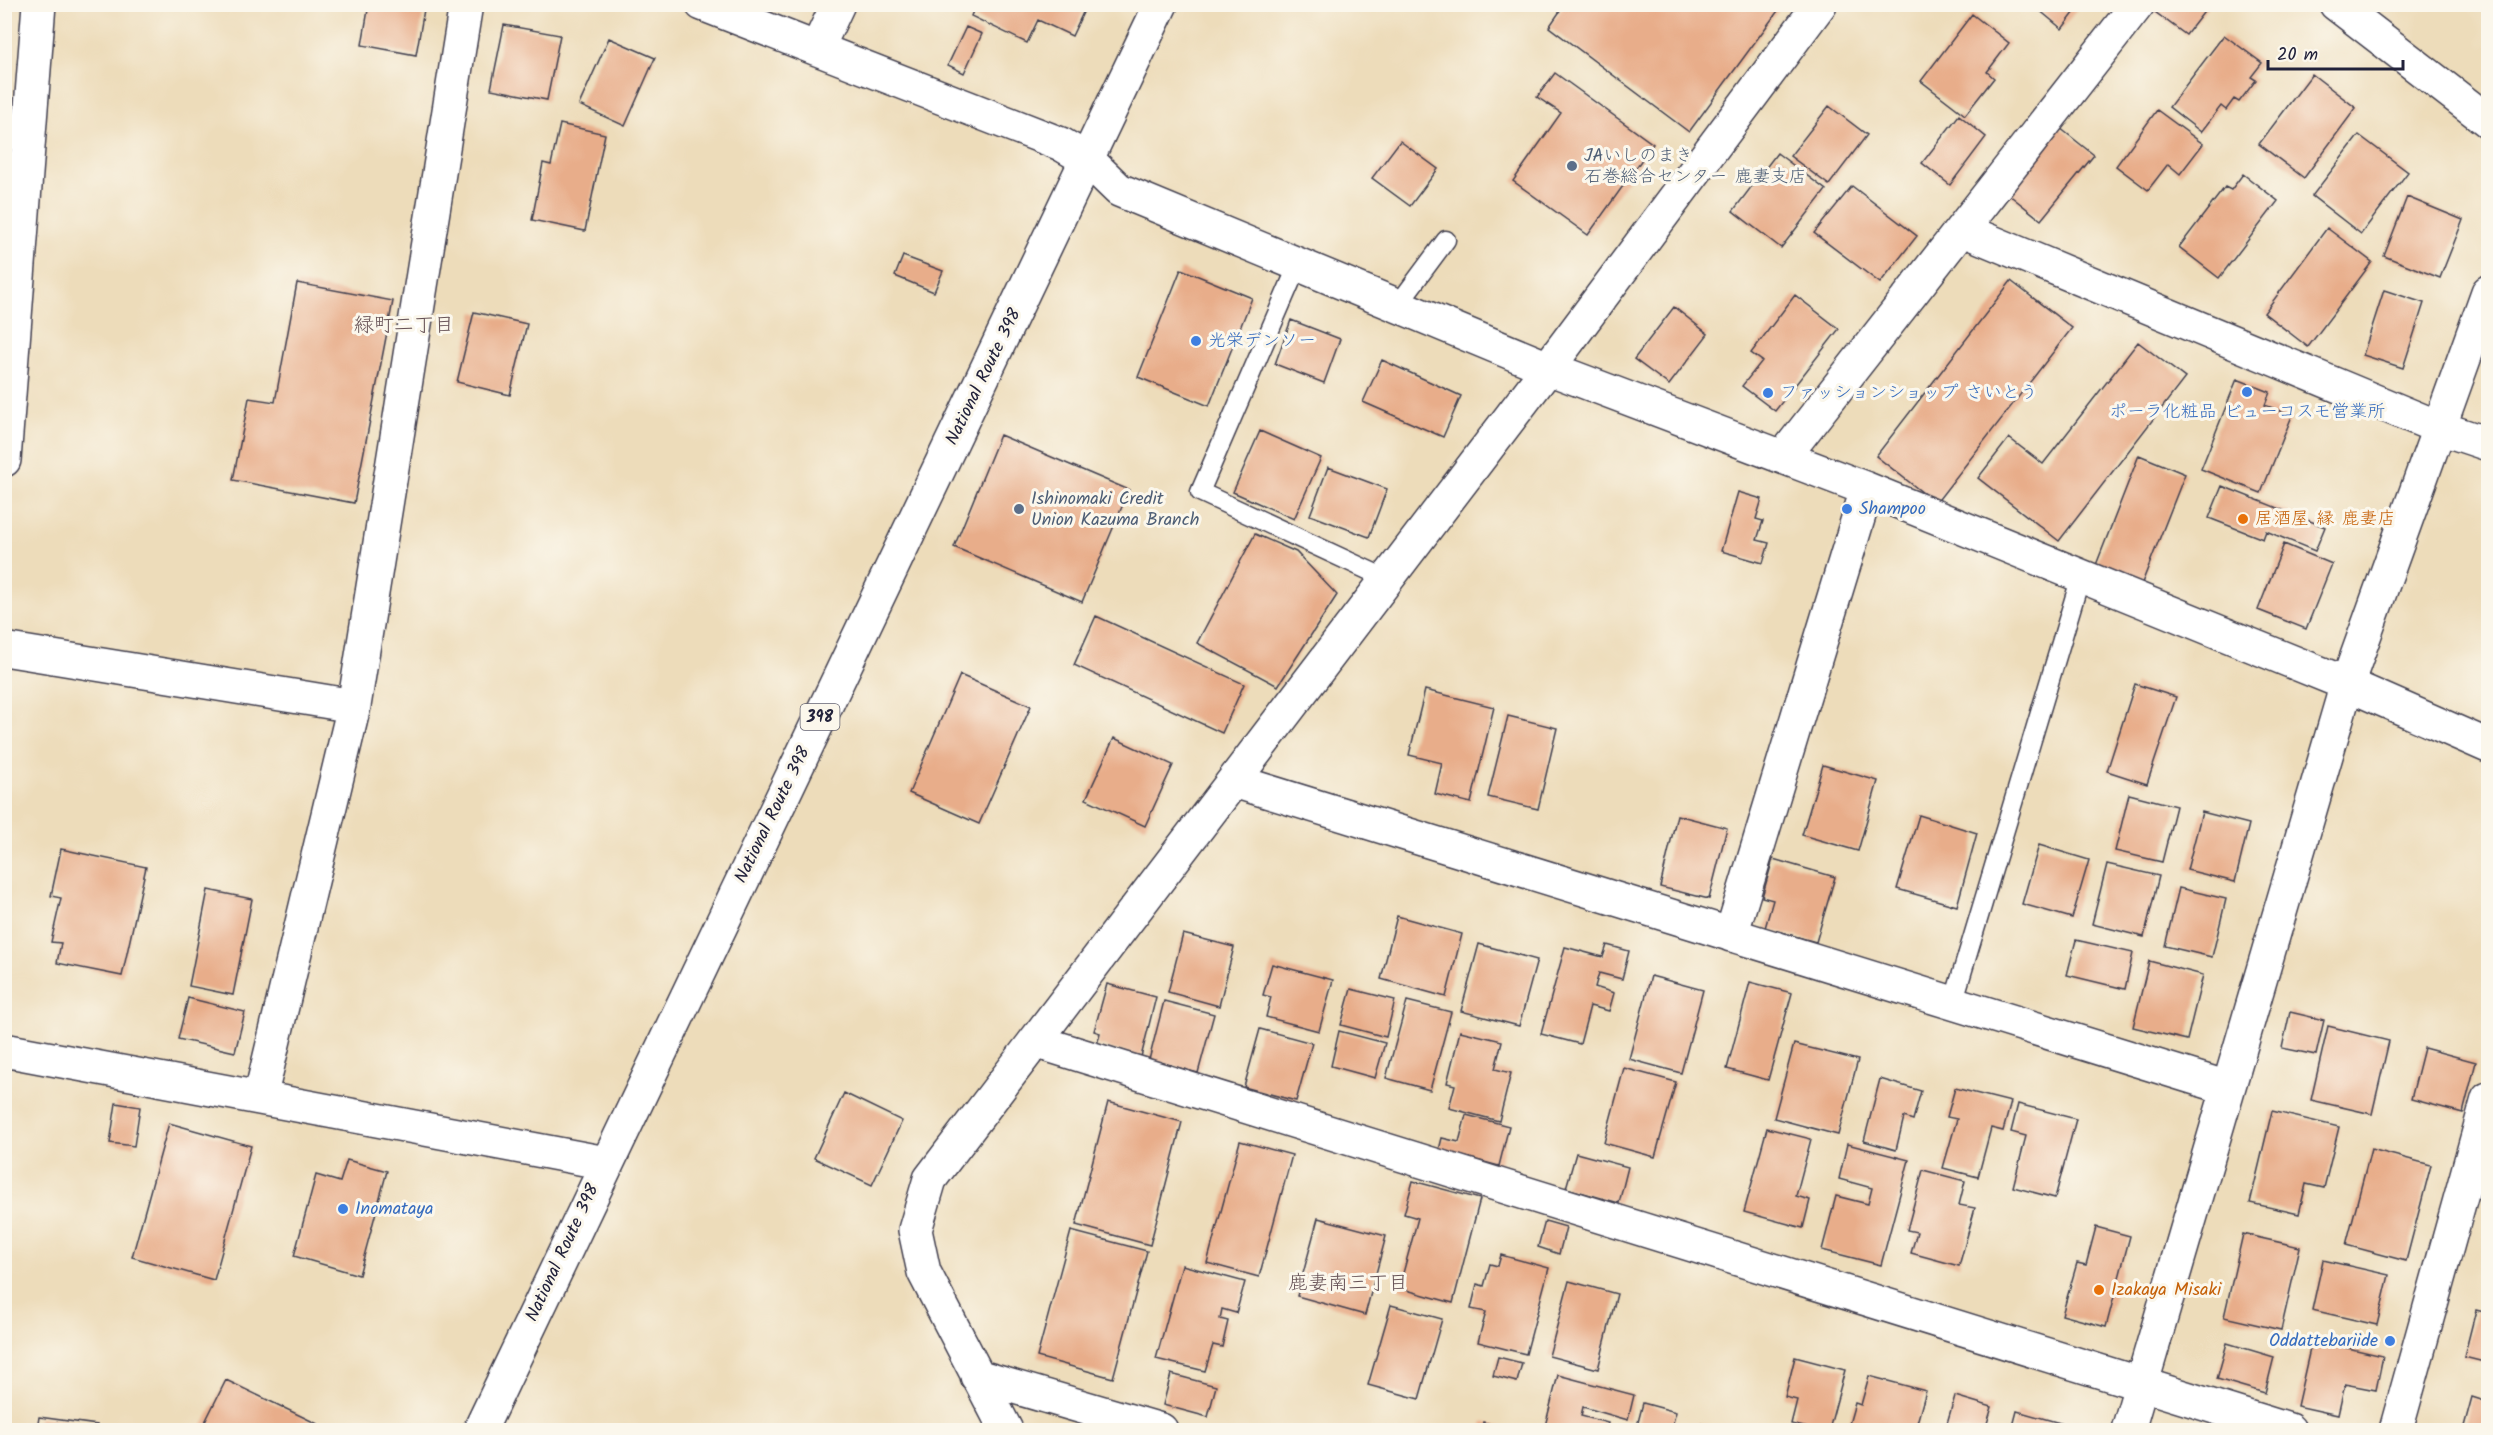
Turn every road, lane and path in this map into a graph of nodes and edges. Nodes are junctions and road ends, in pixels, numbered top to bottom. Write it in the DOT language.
graph roads {
  1 [pos="39,4"];
  2 [pos="466,4"];
  3 [pos="702,4"];
  4 [pos="838,4"];
  5 [pos="1161,4"];
  6 [pos="1820,4"];
  7 [pos="2138,4"];
  8 [pos="2336,4"];
  9 [pos="816,49"];
  10 [pos="2488,121"];
  11 [pos="1088,160"];
  12 [pos="1963,230"];
  13 [pos="1446,240"];
  14 [pos="1298,264"];
  15 [pos="2488,292"];
  16 [pos="1397,306"];
  17 [pos="1548,368"];
  18 [pos="2440,428"];
  19 [pos="2488,444"];
  20 [pos="1784,456"];
  21 [pos="4,460"];
  22 [pos="1867,489"];
  23 [pos="2081,576"];
  24 [pos="1387,579"];
  25 [pos="4,649"];
  26 [pos="2347,684"];
  27 [pos="354,706"];
  28 [pos="2488,746"];
  29 [pos="1234,781"];
  30 [pos="1731,935"];
  31 [pos="1953,1003"];
  32 [pos="1035,1041"];
  33 [pos="4,1050"];
  34 [pos="2228,1088"];
  35 [pos="260,1098"];
  36 [pos="2488,1099"];
  37 [pos="606,1163"];
  38 [pos="977,1376"];
  39 [pos="2143,1385"];
  40 [pos="480,1431"];
  41 [pos="1006,1431"];
  42 [pos="1161,1431"];
  43 [pos="2128,1431"];
  44 [pos="2289,1431"];
  45 [pos="2396,1431"];
  1 -- 21 [label="main road"];
  2 -- 27 [label="main road"];
  3 -- 9 [label="main road"];
  4 -- 9 [label="main road"];
  5 -- 11 [label="main road, National Route 398 / 398"];
  6 -- 17 [label="main road"];
  7 -- 12 [label="main road"];
  8 -- 10 [label="main road"];
  9 -- 11 [label="main road"];
  11 -- 14 [label="main road"];
  11 -- 37 [label="main road, National Route 398 / 398"];
  12 -- 18 [label="main road"];
  12 -- 20 [label="main road"];
  13 -- 16 [label="lane"];
  14 -- 16 [label="main road"];
  14 -- 24 [label="lane"];
  15 -- 18 [label="main road"];
  16 -- 17 [label="main road"];
  17 -- 20 [label="main road"];
  17 -- 24 [label="main road"];
  18 -- 19 [label="main road"];
  18 -- 26 [label="main road"];
  20 -- 22 [label="main road"];
  22 -- 23 [label="main road"];
  22 -- 30 [label="main road"];
  23 -- 26 [label="main road"];
  23 -- 31 [label="lane"];
  24 -- 29 [label="main road"];
  25 -- 27 [label="main road"];
  26 -- 28 [label="main road"];
  26 -- 34 [label="main road"];
  27 -- 35 [label="main road"];
  29 -- 30 [label="main road"];
  29 -- 32 [label="main road"];
  30 -- 31 [label="main road"];
  31 -- 34 [label="main road"];
  32 -- 38 [label="main road"];
  32 -- 39 [label="main road"];
  33 -- 35 [label="main road"];
  34 -- 39 [label="main road"];
  35 -- 37 [label="main road"];
  36 -- 45 [label="main road"];
  37 -- 40 [label="main road, National Route 398 / 398"];
  38 -- 41 [label="main road"];
  38 -- 42 [label="main road"];
  39 -- 43 [label="main road"];
  39 -- 44 [label="main road"];
}
